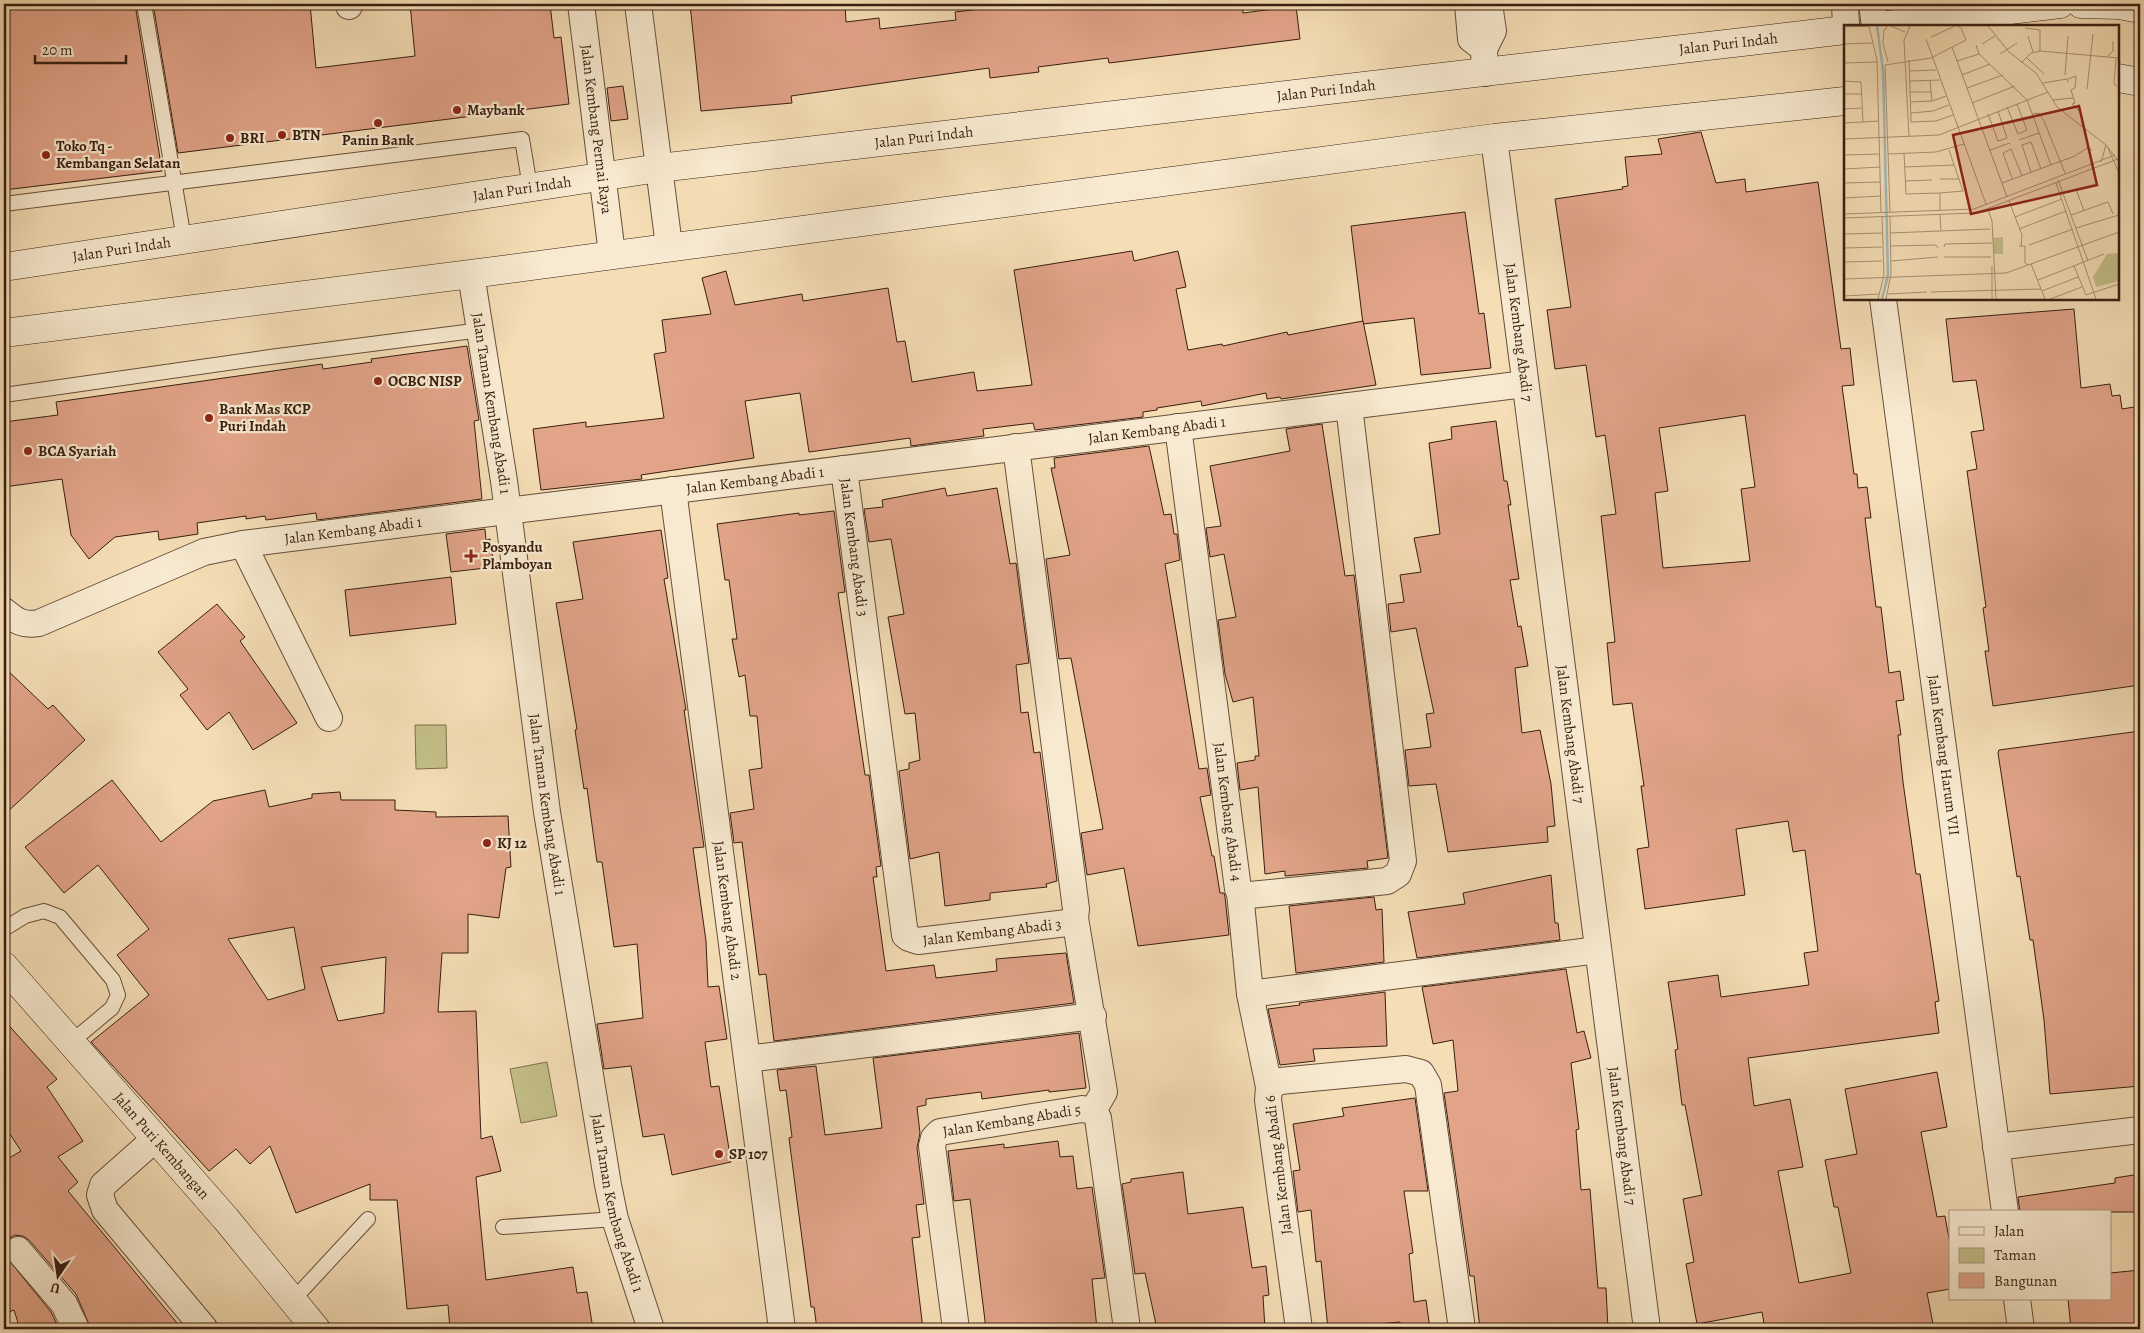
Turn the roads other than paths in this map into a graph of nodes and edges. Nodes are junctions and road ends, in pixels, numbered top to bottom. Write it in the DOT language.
graph roads {
  1 [pos="144,4"];
  2 [pos="580,4"];
  3 [pos="638,4"];
  4 [pos="1468,4"];
  5 [pos="1489,4"];
  6 [pos="1844,4"];
  7 [pos="1872,4"];
  8 [pos="2060,4"];
  9 [pos="2081,4"];
  10 [pos="2140,9"];
  11 [pos="1846,25"];
  12 [pos="1875,25"];
  13 [pos="1888,25"];
  14 [pos="1844,30"];
  15 [pos="1485,61"];
  16 [pos="2119,78"];
  17 [pos="2140,82"];
  18 [pos="1844,101"];
  19 [pos="1494,138"];
  20 [pos="659,168"];
  21 [pos="602,176"];
  22 [pos="176,183"];
  23 [pos="530,187"];
  24 [pos="4,204"];
  25 [pos="184,239"];
  26 [pos="669,246"];
  27 [pos="612,254"];
  28 [pos="4,267"];
  29 [pos="471,274"];
  30 [pos="1883,300"];
  31 [pos="481,330"];
  32 [pos="5,331"];
  33 [pos="1524,384"];
  34 [pos="4,395"];
  35 [pos="1349,406"];
  36 [pos="1178,427"];
  37 [pos="1016,448"];
  38 [pos="844,469"];
  39 [pos="673,490"];
  40 [pos="508,511"];
  41 [pos="243,544"];
  42 [pos="4,611"];
  43 [pos="329,718"];
  44 [pos="1240,893"];
  45 [pos="1075,918"];
  46 [pos="4,929"];
  47 [pos="1598,950"];
  48 [pos="4,966"];
  49 [pos="1250,994"];
  50 [pos="1093,1016"];
  51 [pos="70,1043"];
  52 [pos="747,1059"];
  53 [pos="1269,1087"];
  54 [pos="1093,1111"];
  55 [pos="2140,1130"];
  56 [pos="155,1139"];
  57 [pos="1996,1147"];
  58 [pos="2005,1210"];
  59 [pos="368,1219"];
  60 [pos="615,1219"];
  61 [pos="503,1227"];
  62 [pos="18,1250"];
  63 [pos="293,1300"];
  64 [pos="2017,1300"];
  65 [pos="204,1328"];
  66 [pos="76,1329"];
  67 [pos="316,1329"];
  68 [pos="651,1329"];
  69 [pos="782,1329"];
  70 [pos="956,1329"];
  71 [pos="1127,1329"];
  72 [pos="1299,1329"];
  73 [pos="1462,1329"];
  74 [pos="1647,1329"];
  75 [pos="2021,1329"];
  1 -- 22 [label="lane"];
  2 -- 21 [label="street, Jalan Kembang Permai Raya"];
  3 -- 20 [label="street"];
  4 -- 15 [label="street"];
  5 -- 15 [label="street"];
  6 -- 11 [label="street"];
  7 -- 12 [label="street"];
  8 -- 13 [label="main road"];
  9 -- 10 [label="main road"];
  14 -- 15 [label="main road, Jalan Puri Indah"];
  15 -- 20 [label="main road, Jalan Puri Indah"];
  16 -- 17 [label="main road"];
  18 -- 19 [label="main road"];
  19 -- 26 [label="main road"];
  19 -- 33 [label="street, Jalan Kembang Abadi 7"];
  20 -- 21 [label="main road, Jalan Puri Indah"];
  20 -- 26 [label="street"];
  21 -- 23 [label="main road, Jalan Puri Indah"];
  21 -- 27 [label="street, Jalan Kembang Permai Raya"];
  22 -- 23 [label="lane"];
  22 -- 24 [label="lane"];
  22 -- 25 [label="lane"];
  23 -- 25 [label="main road, Jalan Puri Indah"];
  25 -- 28 [label="main road, Jalan Puri Indah"];
  26 -- 27 [label="main road"];
  27 -- 29 [label="main road"];
  29 -- 31 [label="street, Jalan Taman Kembang Abadi 1"];
  29 -- 32 [label="main road"];
  30 -- 57 [label="street, Jalan Kembang Harum VII"];
  31 -- 34 [label="lane"];
  31 -- 40 [label="street, Jalan Taman Kembang Abadi 1"];
  33 -- 35 [label="street, Jalan Kembang Abadi 1"];
  33 -- 47 [label="street, Jalan Kembang Abadi 7"];
  35 -- 36 [label="street, Jalan Kembang Abadi 1"];
  35 -- 44 [label="street, Jalan Kembang Abadi 4"];
  36 -- 37 [label="street, Jalan Kembang Abadi 1"];
  36 -- 44 [label="street, Jalan Kembang Abadi 4"];
  37 -- 38 [label="street, Jalan Kembang Abadi 1"];
  37 -- 45 [label="street, Jalan Kembang Abadi 3"];
  38 -- 39 [label="street, Jalan Kembang Abadi 1"];
  38 -- 45 [label="street, Jalan Kembang Abadi 3"];
  39 -- 40 [label="street, Jalan Kembang Abadi 1"];
  39 -- 52 [label="street, Jalan Kembang Abadi 2"];
  40 -- 41 [label="street, Jalan Kembang Abadi 1"];
  40 -- 60 [label="street, Jalan Taman Kembang Abadi 1"];
  41 -- 42 [label="street, Jalan Kembang Abadi 1"];
  41 -- 43 [label="street"];
  44 -- 49 [label="street"];
  45 -- 50 [label="street"];
  46 -- 51 [label="lane"];
  47 -- 49 [label="street"];
  47 -- 74 [label="street, Jalan Kembang Abadi 7"];
  48 -- 51 [label="main road, Jalan Puri Kembangan"];
  49 -- 53 [label="street"];
  50 -- 52 [label="street"];
  50 -- 54 [label="street"];
  51 -- 56 [label="main road, Jalan Puri Kembangan"];
  52 -- 69 [label="street, Jalan Kembang Abadi 2"];
  53 -- 72 [label="street, Jalan Kembang Abadi 6"];
  53 -- 73 [label="street, Jalan Kembang Abadi 6"];
  54 -- 70 [label="street, Jalan Kembang Abadi 5"];
  54 -- 71 [label="street, Jalan Kembang Abadi 5"];
  55 -- 57 [label="street"];
  56 -- 63 [label="main road, Jalan Puri Kembangan"];
  56 -- 65 [label="street"];
  57 -- 58 [label="street, Jalan Kembang Harum VII"];
  59 -- 63 [label="lane"];
  60 -- 61 [label="lane"];
  60 -- 68 [label="street, Jalan Taman Kembang Abadi 1"];
  62 -- 66 [label="street"];
  63 -- 67 [label="main road, Jalan Puri Kembangan"];
  64 -- 75 [label="street"];
}
